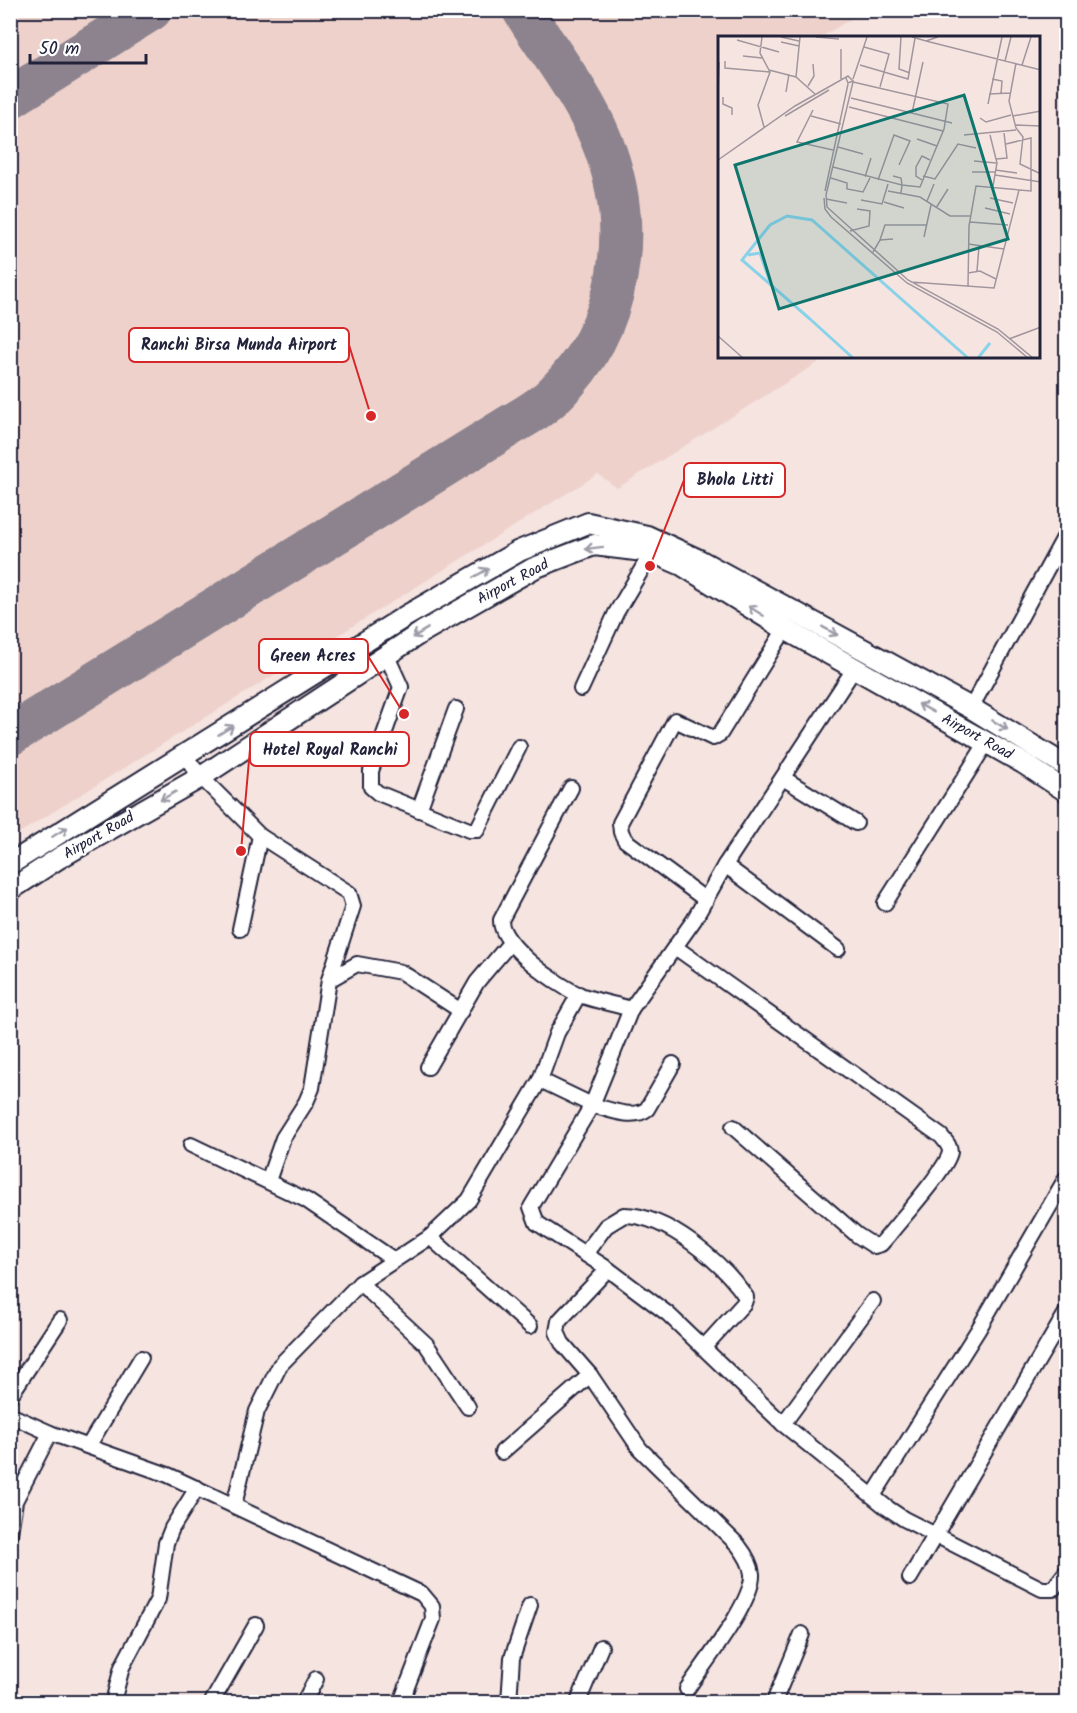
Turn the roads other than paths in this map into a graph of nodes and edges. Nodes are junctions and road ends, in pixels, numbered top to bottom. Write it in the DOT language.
graph roads {
  1 [pos="1066,534"];
  2 [pos="652,552"];
  3 [pos="785,629"];
  4 [pos="386,654"];
  5 [pos="854,669"];
  6 [pos="581,689"];
  7 [pos="971,708"];
  8 [pos="456,709"];
  9 [pos="987,742"];
  10 [pos="519,747"];
  11 [pos="184,756"];
  12 [pos="1066,766"];
  13 [pos="201,777"];
  14 [pos="783,778"];
  15 [pos="571,788"];
  16 [pos="1066,791"];
  17 [pos="419,810"];
  18 [pos="856,823"];
  19 [pos="260,836"];
  20 [pos="10,864"];
  21 [pos="725,866"];
  22 [pos="10,890"];
  23 [pos="706,900"];
  24 [pos="885,903"];
  25 [pos="240,929"];
  26 [pos="510,943"];
  27 [pos="675,947"];
  28 [pos="838,950"];
  29 [pos="329,980"];
  30 [pos="579,994"];
  31 [pos="631,1009"];
  32 [pos="461,1011"];
  33 [pos="673,1064"];
  34 [pos="428,1066"];
  35 [pos="540,1080"];
  36 [pos="592,1105"];
  37 [pos="733,1127"];
  38 [pos="191,1145"];
  39 [pos="1066,1178"];
  40 [pos="268,1181"];
  41 [pos="1061,1198"];
  42 [pos="430,1237"];
  43 [pos="585,1254"];
  44 [pos="394,1260"];
  45 [pos="608,1269"];
  46 [pos="360,1283"];
  47 [pos="873,1301"];
  48 [pos="60,1320"];
  49 [pos="1064,1321"];
  50 [pos="530,1326"];
  51 [pos="704,1347"];
  52 [pos="141,1358"];
  53 [pos="590,1375"];
  54 [pos="10,1396"];
  55 [pos="468,1407"];
  56 [pos="10,1415"];
  57 [pos="783,1424"];
  58 [pos="50,1433"];
  59 [pos="89,1445"];
  60 [pos="502,1452"];
  61 [pos="197,1488"];
  62 [pos="873,1496"];
  63 [pos="13,1500"];
  64 [pos="234,1504"];
  65 [pos="10,1533"];
  66 [pos="938,1535"];
  67 [pos="1066,1572"];
  68 [pos="910,1578"];
  69 [pos="530,1605"];
  70 [pos="256,1625"];
  71 [pos="802,1634"];
  72 [pos="601,1647"];
  73 [pos="316,1678"];
  74 [pos="687,1689"];
  75 [pos="113,1702"];
  76 [pos="212,1702"];
  77 [pos="304,1702"];
  78 [pos="401,1702"];
  79 [pos="509,1702"];
  80 [pos="578,1702"];
  81 [pos="774,1702"];
  1 -- 7 [label="street"];
  3 -- 2 [label="street, Airport Road, one-way"];
  2 -- 4 [label="street, Airport Road, one-way"];
  2 -- 6 [label="street"];
  3 -- 5 [label="street, Airport Road"];
  3 -- 23 [label="street"];
  4 -- 13 [label="street, Airport Road"];
  4 -- 17 [label="street"];
  9 -- 5 [label="street, Airport Road, one-way"];
  5 -- 14 [label="street"];
  11 -- 7 [label="street, Airport Road, one-way"];
  7 -- 12 [label="street, Airport Road, one-way"];
  8 -- 17 [label="street"];
  9 -- 16 [label="street, Airport Road"];
  9 -- 24 [label="street"];
  10 -- 17 [label="street"];
  11 -- 13 [label="street"];
  20 -- 11 [label="street, Airport Road, one-way"];
  13 -- 19 [label="street"];
  13 -- 22 [label="street, Airport Road, one-way"];
  14 -- 18 [label="street"];
  14 -- 21 [label="street"];
  15 -- 26 [label="street"];
  19 -- 25 [label="street"];
  19 -- 29 [label="street"];
  21 -- 23 [label="street"];
  21 -- 28 [label="street"];
  23 -- 27 [label="street"];
  26 -- 30 [label="street"];
  26 -- 32 [label="street"];
  27 -- 31 [label="street"];
  27 -- 37 [label="street"];
  29 -- 32 [label="street"];
  29 -- 40 [label="street"];
  30 -- 31 [label="street"];
  30 -- 35 [label="street"];
  31 -- 36 [label="street"];
  32 -- 34 [label="street"];
  33 -- 36 [label="street"];
  35 -- 36 [label="street"];
  35 -- 42 [label="street"];
  36 -- 43 [label="street"];
  38 -- 40 [label="street"];
  39 -- 41 [label="street"];
  40 -- 44 [label="street"];
  41 -- 62 [label="street"];
  42 -- 44 [label="street"];
  42 -- 50 [label="street"];
  43 -- 45 [label="street"];
  43 -- 51 [label="street"];
  44 -- 46 [label="street"];
  45 -- 51 [label="street"];
  45 -- 53 [label="street"];
  46 -- 55 [label="street"];
  46 -- 64 [label="street"];
  47 -- 57 [label="street"];
  48 -- 54 [label="street"];
  49 -- 66 [label="street"];
  51 -- 57 [label="street"];
  52 -- 59 [label="street"];
  53 -- 60 [label="street"];
  53 -- 74 [label="street"];
  56 -- 58 [label="street"];
  57 -- 62 [label="street"];
  58 -- 59 [label="street"];
  58 -- 63 [label="street"];
  59 -- 61 [label="street"];
  61 -- 64 [label="street"];
  61 -- 75 [label="street"];
  62 -- 66 [label="street"];
  63 -- 65 [label="street"];
  64 -- 78 [label="street"];
  66 -- 67 [label="street"];
  66 -- 68 [label="street"];
  69 -- 79 [label="street"];
  70 -- 76 [label="street"];
  71 -- 81 [label="street"];
  72 -- 80 [label="street"];
  73 -- 77 [label="street"];
}
